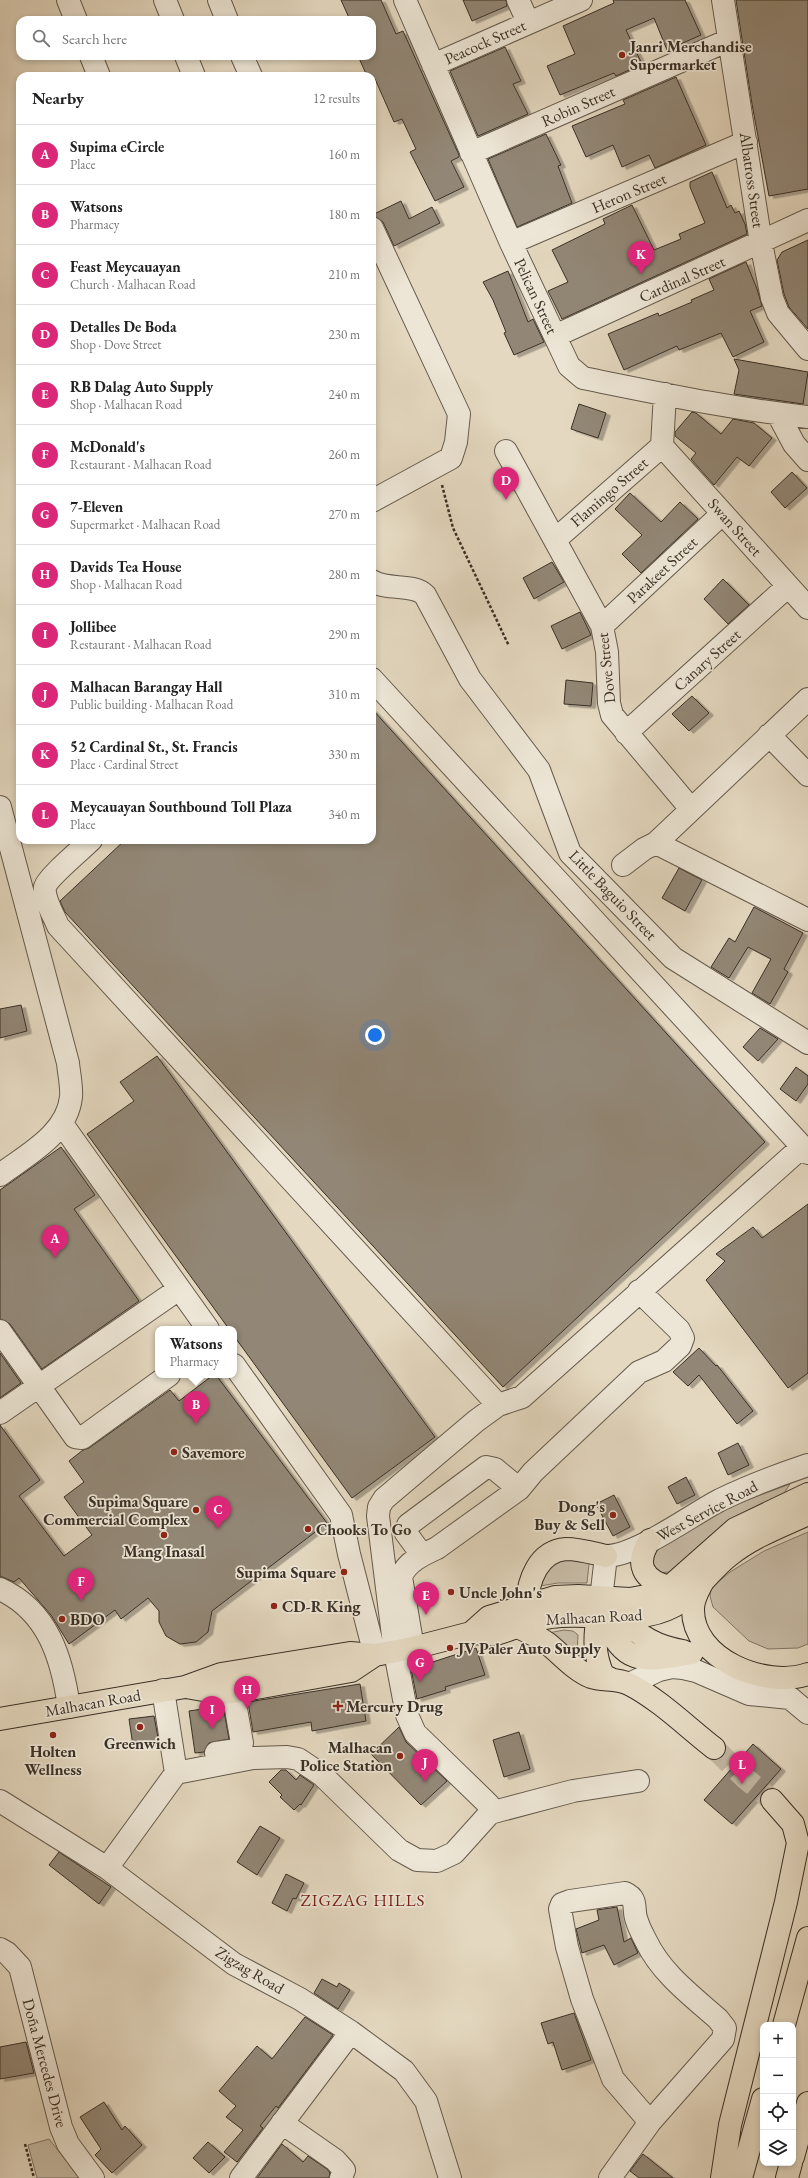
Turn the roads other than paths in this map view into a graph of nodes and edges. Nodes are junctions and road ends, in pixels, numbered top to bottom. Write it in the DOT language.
graph roads {
  1 [pos="68,0"];
  2 [pos="165,0"];
  3 [pos="219,0"];
  4 [pos="404,0"];
  5 [pos="518,0"];
  6 [pos="581,0"];
  7 [pos="722,0"];
  8 [pos="74,16"];
  9 [pos="171,16"];
  10 [pos="225,16"];
  11 [pos="528,22"];
  12 [pos="730,40"];
  13 [pos="93,60"];
  14 [pos="188,60"];
  15 [pos="244,60"];
  16 [pos="433,65"];
  17 [pos="97,72"];
  18 [pos="192,72"];
  19 [pos="249,72"];
  20 [pos="746,142"];
  21 [pos="471,153"];
  22 [pos="808,220"];
  23 [pos="376,237"];
  24 [pos="511,243"];
  25 [pos="761,243"];
  26 [pos="555,336"];
  27 [pos="808,349"];
  28 [pos="665,394"];
  29 [pos="778,414"];
  30 [pos="808,417"];
  31 [pos="662,446"];
  32 [pos="506,451"];
  33 [pos="808,460"];
  34 [pos="376,499"];
  35 [pos="722,514"];
  36 [pos="556,539"];
  37 [pos="376,583"];
  38 [pos="788,586"];
  39 [pos="808,608"];
  40 [pos="602,626"];
  41 [pos="376,683"];
  42 [pos="808,699"];
  43 [pos="626,734"];
  44 [pos="769,735"];
  45 [pos="808,775"];
  46 [pos="0,807"];
  47 [pos="691,809"];
  48 [pos="656,843"];
  49 [pos="87,844"];
  50 [pos="623,865"];
  51 [pos="808,920"];
  52 [pos="808,1043"];
  53 [pos="62,1124"];
  54 [pos="805,1150"];
  55 [pos="0,1175"];
  56 [pos="179,1288"];
  57 [pos="639,1291"];
  58 [pos="206,1326"];
  59 [pos="0,1330"];
  60 [pos="237,1369"];
  61 [pos="165,1378"];
  62 [pos="39,1386"];
  63 [pos="498,1405"];
  64 [pos="0,1414"];
  65 [pos="808,1465"];
  66 [pos="519,1489"];
  67 [pos="808,1494"];
  68 [pos="808,1514"];
  69 [pos="650,1540"];
  70 [pos="422,1555"];
  71 [pos="606,1556"];
  72 [pos="702,1583"];
  73 [pos="669,1587"];
  74 [pos="0,1589"];
  75 [pos="527,1604"];
  76 [pos="606,1612"];
  77 [pos="515,1626"];
  78 [pos="471,1632"];
  79 [pos="395,1652"];
  80 [pos="718,1655"];
  81 [pos="694,1662"];
  82 [pos="808,1674"];
  83 [pos="620,1682"];
  84 [pos="185,1687"];
  85 [pos="163,1690"];
  86 [pos="233,1692"];
  87 [pos="68,1707"];
  88 [pos="808,1713"];
  89 [pos="0,1719"];
  90 [pos="714,1748"];
  91 [pos="176,1766"];
  92 [pos="638,1781"];
  93 [pos="772,1800"];
  94 [pos="0,1801"];
  95 [pos="490,1813"];
  96 [pos="107,1868"];
  97 [pos="808,1938"];
  98 [pos="0,1949"];
  99 [pos="785,2022"];
  100 [pos="351,2032"];
  101 [pos="808,2103"];
  102 [pos="760,2110"];
  103 [pos="650,2122"];
  104 [pos="282,2123"];
  105 [pos="796,2146"];
  106 [pos="790,2166"];
  107 [pos="93,2178"];
  108 [pos="241,2178"];
  109 [pos="341,2178"];
  110 [pos="450,2178"];
  111 [pos="610,2178"];
  112 [pos="722,2178"];
  113 [pos="741,2178"];
  114 [pos="787,2178"];
  1 -- 8 [label="street"];
  2 -- 9 [label="street"];
  3 -- 10 [label="street"];
  4 -- 16 [label="street, Pelican Street"];
  5 -- 11 [label="street"];
  6 -- 11 [label="street, Peacock Street"];
  7 -- 12 [label="street, Albatross Street"];
  11 -- 16 [label="street, Peacock Street"];
  12 -- 20 [label="street, Albatross Street"];
  12 -- 21 [label="street, Robin Street"];
  13 -- 17 [label="street"];
  14 -- 18 [label="street"];
  15 -- 19 [label="street"];
  16 -- 21 [label="street, Pelican Street"];
  20 -- 24 [label="street, Heron Street"];
  20 -- 25 [label="street, Albatross Street"];
  21 -- 24 [label="street, Pelican Street"];
  22 -- 25 [label="street, Cardinal Street"];
  23 -- 34 [label="street"];
  24 -- 26 [label="street, Pelican Street"];
  25 -- 26 [label="street, Cardinal Street"];
  25 -- 27 [label="street, Albatross Street"];
  26 -- 28 [label="street, Pelican Street"];
  28 -- 29 [label="street, Pelican Street"];
  28 -- 31 [label="street"];
  29 -- 30 [label="street, Pelican Street"];
  29 -- 33 [label="street"];
  31 -- 35 [label="street, Swan Street"];
  31 -- 36 [label="street, Flamingo Street"];
  32 -- 36 [label="street, Dove Street"];
  35 -- 38 [label="street, Swan Street"];
  35 -- 40 [label="street, Parakeet Street"];
  36 -- 40 [label="street, Dove Street"];
  37 -- 52 [label="street, Little Baguio Street"];
  38 -- 39 [label="street, Swan Street"];
  38 -- 43 [label="street, Canary Street"];
  40 -- 43 [label="street, Dove Street"];
  41 -- 54 [label="street"];
  42 -- 44 [label="street"];
  43 -- 47 [label="street, Dove Street"];
  44 -- 45 [label="street"];
  44 -- 47 [label="street"];
  46 -- 53 [label="street"];
  47 -- 48 [label="street"];
  48 -- 50 [label="street"];
  48 -- 51 [label="street"];
  49 -- 63 [label="street"];
  53 -- 55 [label="street"];
  53 -- 56 [label="street"];
  54 -- 57 [label="street"];
  56 -- 58 [label="street"];
  56 -- 62 [label="street"];
  57 -- 63 [label="street"];
  57 -- 66 [label="street"];
  59 -- 62 [label="street"];
  60 -- 79 [label="street"];
  61 -- 62 [label="street"];
  62 -- 64 [label="street"];
  63 -- 79 [label="street"];
  65 -- 69 [label="street, West Service Road"];
  66 -- 70 [label="street"];
  66 -- 70 [label="street"];
  67 -- 73 [label="main road, Malhacan Road"];
  68 -- 72 [label="main road, Malhacan Road"];
  69 -- 71 [label="street, West Service Road"];
  69 -- 73 [label="main road"];
  70 -- 79 [label="street"];
  71 -- 75 [label="main road"];
  71 -- 76 [label="street"];
  72 -- 76 [label="main road, Malhacan Road"];
  72 -- 80 [label="main road"];
  73 -- 76 [label="main road, Malhacan Road"];
  74 -- 87 [label="street"];
  75 -- 76 [label="main road, Malhacan Road"];
  75 -- 78 [label="main road, Malhacan Road"];
  76 -- 77 [label="main road, Malhacan Road"];
  76 -- 81 [label="main road"];
  76 -- 83 [label="main road"];
  77 -- 78 [label="main road, Malhacan Road"];
  77 -- 83 [label="main road"];
  78 -- 79 [label="main road, Malhacan Road"];
  79 -- 84 [label="main road, Malhacan Road"];
  79 -- 86 [label="main road, Malhacan Road"];
  79 -- 95 [label="street"];
  80 -- 81 [label="main road"];
  80 -- 82 [label="main road"];
  81 -- 83 [label="street"];
  81 -- 88 [label="street"];
  83 -- 90 [label="main road"];
  84 -- 85 [label="main road, Malhacan Road"];
  84 -- 86 [label="main road, Malhacan Road"];
  85 -- 87 [label="main road, Malhacan Road"];
  85 -- 91 [label="street"];
  86 -- 91 [label="street"];
  87 -- 89 [label="main road, Malhacan Road"];
  91 -- 95 [label="street"];
  91 -- 96 [label="street"];
  92 -- 95 [label="street"];
  93 -- 112 [label="main road"];
  94 -- 96 [label="street, Zigzag Road"];
  96 -- 100 [label="street, Zigzag Road"];
  97 -- 99 [label="main road"];
  98 -- 107 [label="street, Doña Mercedes Drive"];
  100 -- 104 [label="street"];
  100 -- 110 [label="street, Zigzag Road"];
  101 -- 105 [label="main road"];
  102 -- 113 [label="main road"];
  103 -- 103 [label="street"];
  103 -- 111 [label="street"];
  104 -- 108 [label="street"];
  104 -- 109 [label="street"];
  106 -- 114 [label="main road"];
}
